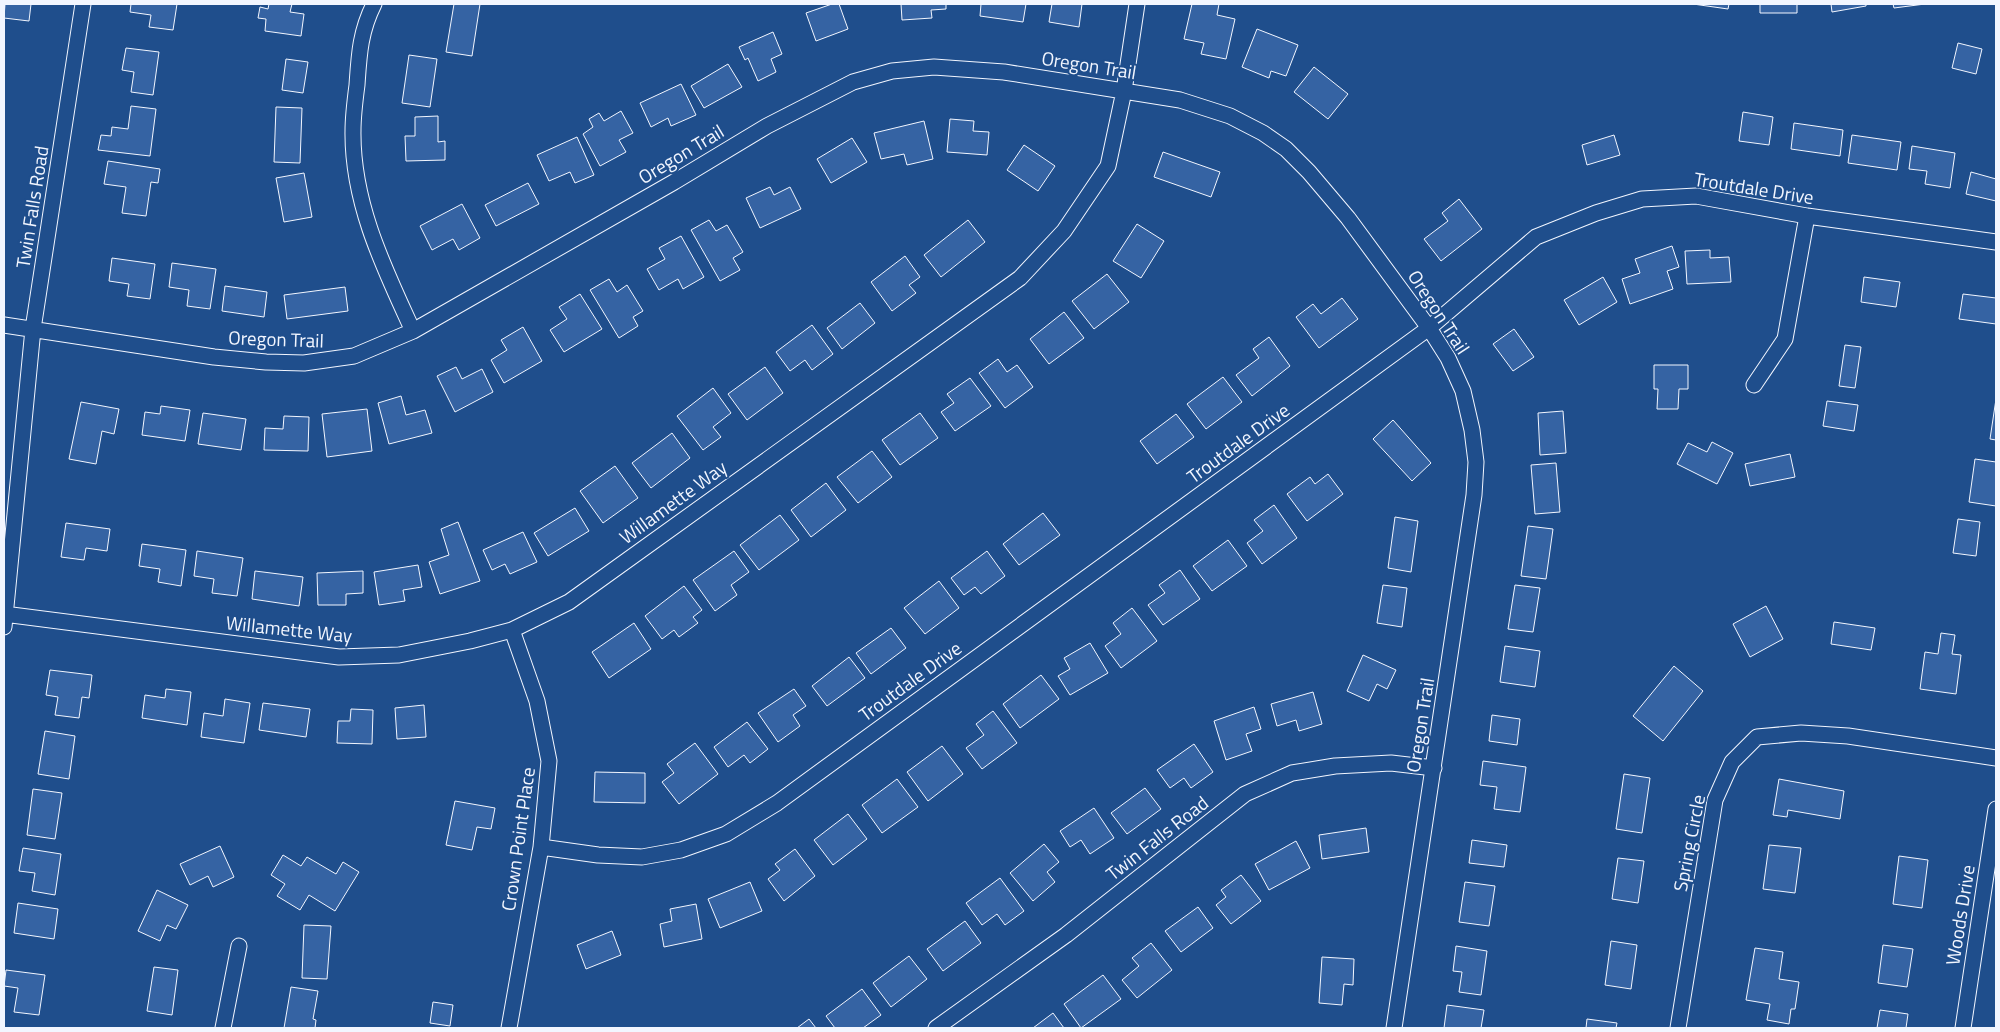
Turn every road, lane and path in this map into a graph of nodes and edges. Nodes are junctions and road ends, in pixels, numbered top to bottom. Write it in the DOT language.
graph roads {
  1 [pos="83,4"];
  2 [pos="374,4"];
  3 [pos="1137,4"];
  4 [pos="1124,91"];
  5 [pos="1807,216"];
  6 [pos="1996,242"];
  7 [pos="4,325"];
  8 [pos="1429,328"];
  9 [pos="33,329"];
  10 [pos="413,331"];
  11 [pos="1754,385"];
  12 [pos="4,618"];
  13 [pos="512,630"];
  14 [pos="1996,758"];
  15 [pos="1434,768"];
  16 [pos="1996,809"];
  17 [pos="541,847"];
  18 [pos="239,946"];
  19 [pos="223,1028"];
  20 [pos="509,1028"];
  21 [pos="936,1028"];
  22 [pos="1394,1028"];
  23 [pos="1678,1028"];
  24 [pos="1962,1028"];
  1 -- 9 [label="street, Twin Falls Road"];
  2 -- 10 [label="street"];
  3 -- 4 [label="street, Willamette Way"];
  4 -- 8 [label="street, Oregon Trail"];
  4 -- 10 [label="street, Oregon Trail"];
  4 -- 13 [label="street, Willamette Way"];
  5 -- 6 [label="street, Troutdale Drive"];
  5 -- 8 [label="street, Troutdale Drive"];
  5 -- 11 [label="street"];
  7 -- 9 [label="street, Oregon Trail"];
  8 -- 15 [label="street, Oregon Trail"];
  8 -- 17 [label="street, Troutdale Drive"];
  9 -- 10 [label="street, Oregon Trail"];
  9 -- 12 [label="street, Twin Falls Road"];
  12 -- 13 [label="street, Willamette Way"];
  13 -- 17 [label="street, Crown Point Place"];
  14 -- 23 [label="street, Spring Circle"];
  15 -- 21 [label="street, Twin Falls Road"];
  15 -- 22 [label="street, Oregon Trail"];
  16 -- 24 [label="street, Woods Drive"];
  17 -- 20 [label="street, Crown Point Place"];
  18 -- 19 [label="street"];
}
